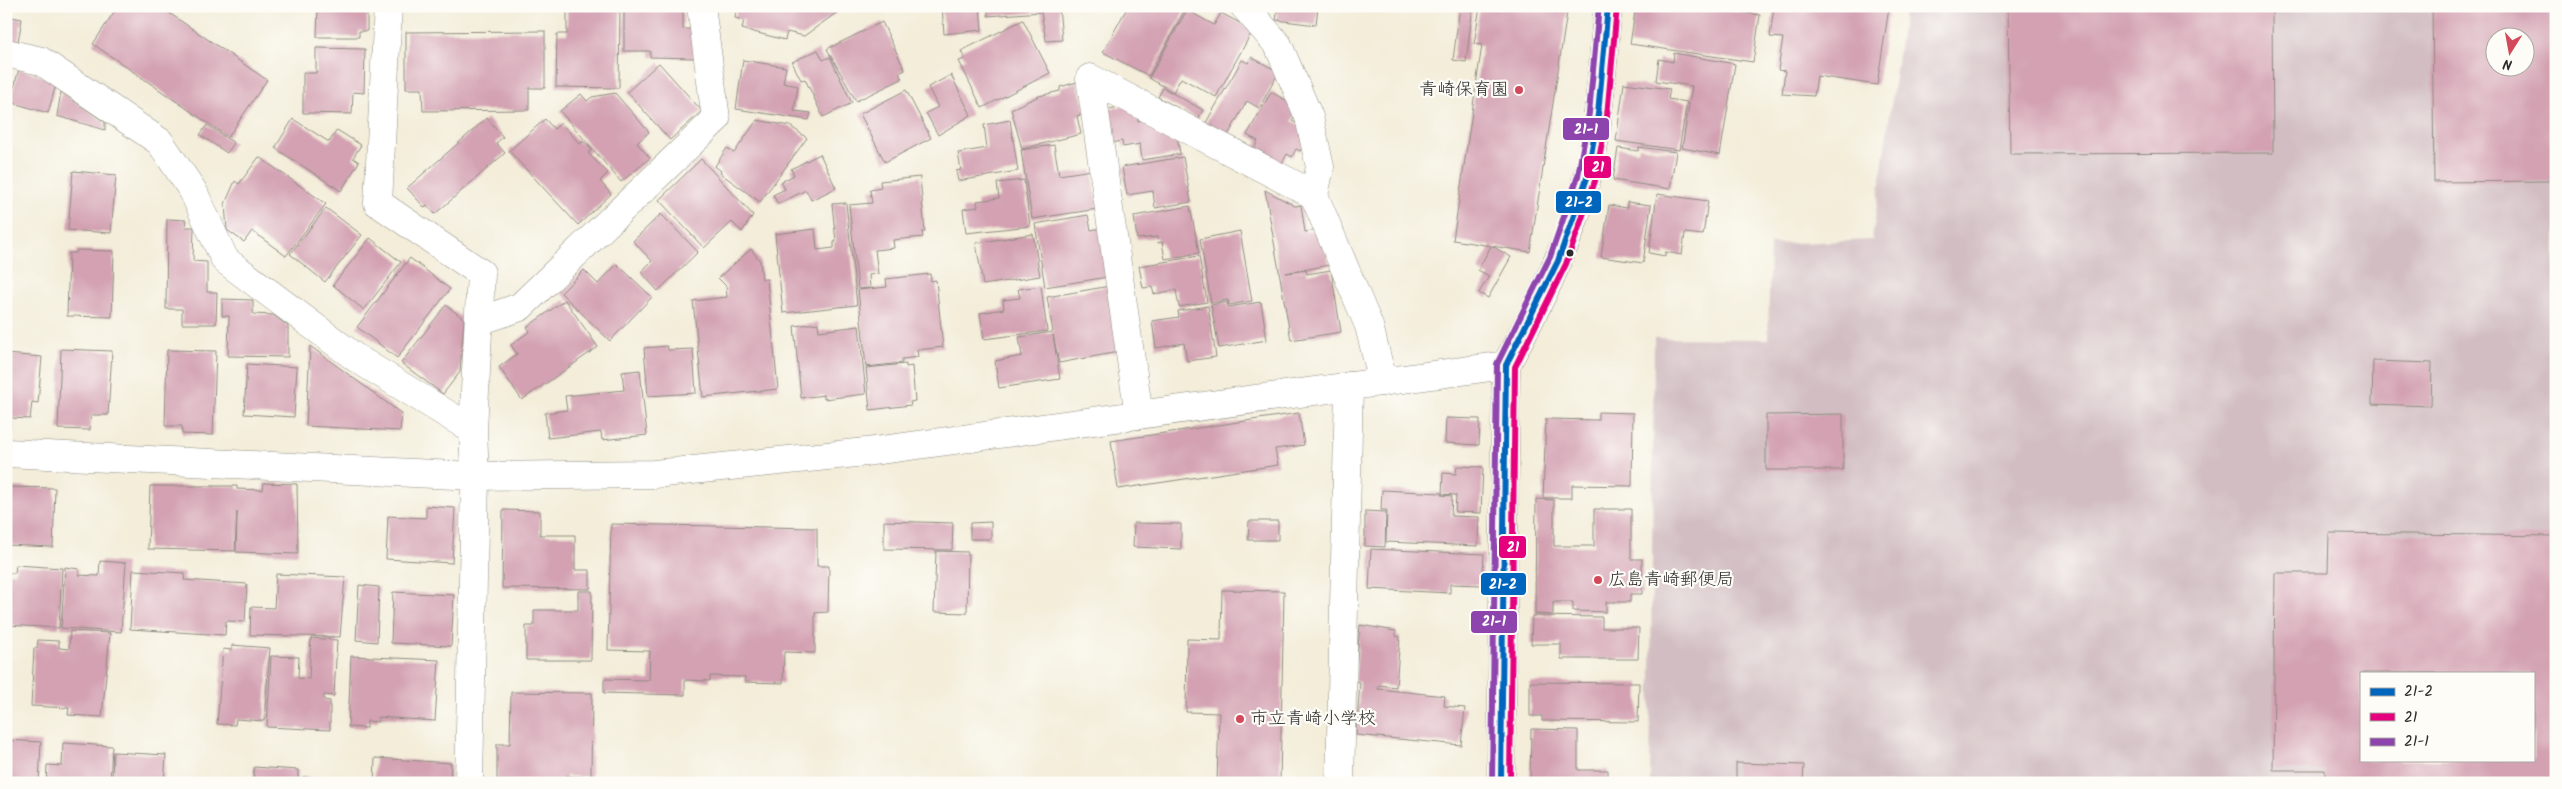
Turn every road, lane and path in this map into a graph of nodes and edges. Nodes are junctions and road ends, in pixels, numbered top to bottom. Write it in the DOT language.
graph roads {
  1 [pos="388,6"];
  2 [pos="701,6"];
  3 [pos="1244,6"];
  4 [pos="1608,6"];
  5 [pos="6,53"];
  6 [pos="1314,195"];
  7 [pos="479,320"];
  8 [pos="1506,365"];
  9 [pos="1384,382"];
  10 [pos="1348,386"];
  11 [pos="1139,415"];
  12 [pos="473,430"];
  13 [pos="6,452"];
  14 [pos="475,476"];
  15 [pos="469,783"];
  16 [pos="1340,783"];
  17 [pos="1501,783"];
  1 -- 7 [label="street"];
  2 -- 7 [label="street"];
  3 -- 6 [label="street"];
  4 -- 8 [label="street"];
  5 -- 12 [label="street"];
  6 -- 9 [label="street"];
  6 -- 11 [label="street"];
  7 -- 12 [label="street"];
  8 -- 9 [label="street"];
  8 -- 17 [label="street"];
  9 -- 10 [label="street"];
  10 -- 11 [label="street"];
  10 -- 16 [label="street"];
  11 -- 14 [label="street"];
  12 -- 14 [label="street"];
  13 -- 14 [label="street"];
  14 -- 15 [label="street"];
}
